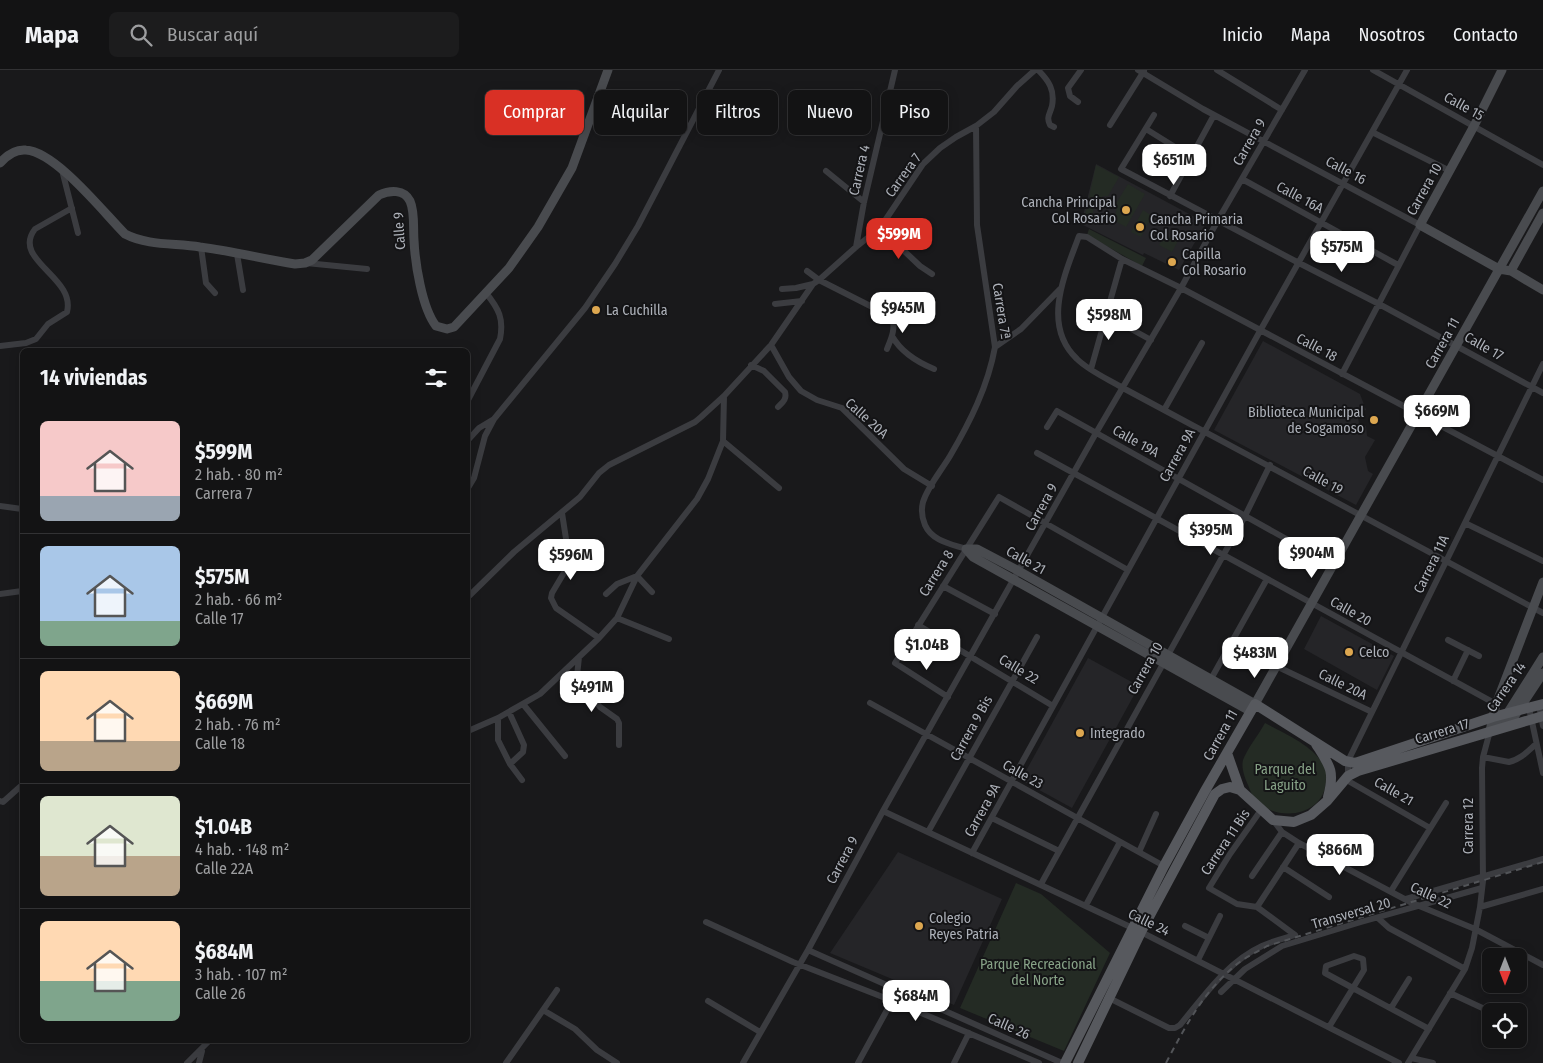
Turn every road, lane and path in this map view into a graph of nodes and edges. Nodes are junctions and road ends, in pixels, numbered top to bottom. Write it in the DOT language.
graph roads {
  1 [pos="608,70"];
  2 [pos="719,70"];
  3 [pos="895,70"];
  4 [pos="1034,70"];
  5 [pos="1038,70"];
  6 [pos="1081,70"];
  7 [pos="1216,70"];
  8 [pos="1305,70"];
  9 [pos="1372,70"];
  10 [pos="1407,70"];
  11 [pos="1142,71"];
  12 [pos="1499,71"];
  13 [pos="1399,85"];
  14 [pos="1078,102"];
  15 [pos="1282,110"];
  16 [pos="1154,115"];
  17 [pos="1214,115"];
  18 [pos="1110,125"];
  19 [pos="976,126"];
  20 [pos="1474,126"];
  21 [pos="1054,128"];
  22 [pos="1146,129"];
  23 [pos="1372,132"];
  24 [pos="1264,141"];
  25 [pos="1191,157"];
  26 [pos="0,164"];
  27 [pos="1543,165"];
  28 [pos="62,170"];
  29 [pos="826,171"];
  30 [pos="1450,171"];
  31 [pos="1242,180"];
  32 [pos="1343,183"];
  33 [pos="1543,191"];
  34 [pos="1170,196"];
  35 [pos="864,202"];
  36 [pos="72,208"];
  37 [pos="1543,213"];
  38 [pos="1218,220"];
  39 [pos="1321,222"];
  40 [pos="1420,225"];
  41 [pos="880,228"];
  42 [pos="78,233"];
  43 [pos="201,247"];
  44 [pos="856,247"];
  45 [pos="237,254"];
  46 [pos="1122,258"];
  47 [pos="305,263"];
  48 [pos="1299,263"];
  49 [pos="1398,265"];
  50 [pos="1501,265"];
  51 [pos="1513,267"];
  52 [pos="367,269"];
  53 [pos="807,271"];
  54 [pos="932,274"];
  55 [pos="816,282"];
  56 [pos="1543,283"];
  57 [pos="1181,288"];
  58 [pos="782,289"];
  59 [pos="1060,289"];
  60 [pos="244,290"];
  61 [pos="1543,290"];
  62 [pos="215,293"];
  63 [pos="486,293"];
  64 [pos="903,296"];
  65 [pos="802,301"];
  66 [pos="775,304"];
  67 [pos="1379,304"];
  68 [pos="890,316"];
  69 [pos="1115,320"];
  70 [pos="1260,331"];
  71 [pos="892,336"];
  72 [pos="1151,340"];
  73 [pos="1202,343"];
  74 [pos="771,345"];
  75 [pos="1457,345"];
  76 [pos="0,346"];
  77 [pos="995,347"];
  78 [pos="887,349"];
  79 [pos="1543,364"];
  80 [pos="751,365"];
  81 [pos="934,369"];
  82 [pos="1091,369"];
  83 [pos="1342,374"];
  84 [pos="1123,388"];
  85 [pos="1531,388"];
  86 [pos="1543,393"];
  87 [pos="470,396"];
  88 [pos="724,396"];
  89 [pos="778,407"];
  90 [pos="1164,410"];
  91 [pos="1418,414"];
  92 [pos="494,419"];
  93 [pos="1047,427"];
  94 [pos="1204,432"];
  95 [pos="1096,433"];
  96 [pos="470,438"];
  97 [pos="723,441"];
  98 [pos="1037,453"];
  99 [pos="1498,456"];
  100 [pos="1270,465"];
  101 [pos="1074,474"];
  102 [pos="1178,479"];
  103 [pos="1543,480"];
  104 [pos="470,485"];
  105 [pos="932,486"];
  106 [pos="779,488"];
  107 [pos="0,506"];
  108 [pos="20,509"];
  109 [pos="562,513"];
  110 [pos="1245,516"];
  111 [pos="1361,516"];
  112 [pos="1156,519"];
  113 [pos="1046,523"];
  114 [pos="1465,524"];
  115 [pos="966,549"];
  116 [pos="1223,555"];
  117 [pos="1446,561"];
  118 [pos="1543,561"];
  119 [pos="1333,565"];
  120 [pos="1128,570"];
  121 [pos="637,576"];
  122 [pos="1017,576"];
  123 [pos="1267,579"];
  124 [pos="1543,582"];
  125 [pos="942,586"];
  126 [pos="20,591"];
  127 [pos="652,592"];
  128 [pos="0,594"];
  129 [pos="606,594"];
  130 [pos="470,595"];
  131 [pos="1311,603"];
  132 [pos="1532,608"];
  133 [pos="1543,613"];
  134 [pos="995,614"];
  135 [pos="617,618"];
  136 [pos="1100,622"];
  137 [pos="918,625"];
  138 [pos="1037,637"];
  139 [pos="599,638"];
  140 [pos="669,639"];
  141 [pos="1448,640"];
  142 [pos="1468,650"];
  143 [pos="1402,653"];
  144 [pos="971,656"];
  145 [pos="1479,656"];
  146 [pos="579,657"];
  147 [pos="1543,657"];
  148 [pos="1166,659"];
  149 [pos="1276,666"];
  150 [pos="1543,672"];
  151 [pos="1211,679"];
  152 [pos="1012,681"];
  153 [pos="1453,681"];
  154 [pos="948,696"];
  155 [pos="870,702"];
  156 [pos="522,704"];
  157 [pos="1496,704"];
  158 [pos="1054,706"];
  159 [pos="1537,706"];
  160 [pos="1252,707"];
  161 [pos="1518,710"];
  162 [pos="509,712"];
  163 [pos="1372,712"];
  164 [pos="1507,714"];
  165 [pos="1493,717"];
  166 [pos="498,718"];
  167 [pos="1540,719"];
  168 [pos="1508,726"];
  169 [pos="470,730"];
  170 [pos="1490,731"];
  171 [pos="927,734"];
  172 [pos="1314,741"];
  173 [pos="1536,744"];
  174 [pos="619,745"];
  175 [pos="1226,753"];
  176 [pos="565,756"];
  177 [pos="1483,756"];
  178 [pos="969,758"];
  179 [pos="1352,762"];
  180 [pos="510,764"];
  181 [pos="1543,773"];
  182 [pos="1349,775"];
  183 [pos="522,780"];
  184 [pos="1012,782"];
  185 [pos="20,787"];
  186 [pos="1240,790"];
  187 [pos="0,801"];
  188 [pos="1327,801"];
  189 [pos="1446,803"];
  190 [pos="1262,810"];
  191 [pos="883,811"];
  192 [pos="1156,814"];
  193 [pos="992,818"];
  194 [pos="1077,818"];
  195 [pos="1273,820"];
  196 [pos="1430,828"];
  197 [pos="928,832"];
  198 [pos="1282,832"];
  199 [pos="1120,842"];
  200 [pos="1299,843"];
  201 [pos="1059,851"];
  202 [pos="1139,852"];
  203 [pos="972,853"];
  204 [pos="1543,859"];
  205 [pos="1164,866"];
  206 [pos="1283,867"];
  207 [pos="1252,876"];
  208 [pos="1481,877"];
  209 [pos="1041,884"];
  210 [pos="1482,888"];
  211 [pos="1543,889"];
  212 [pos="1391,891"];
  213 [pos="1329,897"];
  214 [pos="1406,899"];
  215 [pos="1086,906"];
  216 [pos="1419,906"];
  217 [pos="1257,907"];
  218 [pos="1480,907"];
  219 [pos="1220,916"];
  220 [pos="1378,918"];
  221 [pos="706,922"];
  222 [pos="1185,926"];
  223 [pos="1476,929"];
  224 [pos="1137,930"];
  225 [pos="1209,938"];
  226 [pos="808,950"];
  227 [pos="1198,960"];
  228 [pos="1543,964"];
  229 [pos="799,965"];
  230 [pos="1465,969"];
  231 [pos="1223,974"];
  232 [pos="1236,979"];
  233 [pos="1409,979"];
  234 [pos="1352,987"];
  235 [pos="557,990"];
  236 [pos="898,990"];
  237 [pos="1221,992"];
  238 [pos="1450,993"];
  239 [pos="1109,998"];
  240 [pos="708,1001"];
  241 [pos="893,1001"];
  242 [pos="1391,1008"];
  243 [pos="1482,1008"];
  244 [pos="543,1010"];
  245 [pos="1329,1027"];
  246 [pos="1429,1029"];
  247 [pos="760,1032"];
  248 [pos="969,1032"];
  249 [pos="207,1043"];
  250 [pos="202,1049"];
  251 [pos="1409,1061"];
  252 [pos="187,1063"];
  253 [pos="199,1063"];
  254 [pos="506,1063"];
  255 [pos="617,1063"];
  256 [pos="743,1063"];
  257 [pos="858,1063"];
  258 [pos="954,1063"];
  259 [pos="1039,1063"];
  260 [pos="1063,1063"];
  261 [pos="1078,1063"];
  262 [pos="1399,1063"];
  263 [pos="1433,1063"];
  1 -- 63 [label="street, Calle 9"];
  2 -- 92 [label="street"];
  3 -- 35 [label="street, Carrera 4"];
  4 -- 19 [label="street, Carrera 7"];
  5 -- 21 [label="street"];
  6 -- 14 [label="street"];
  7 -- 15 [label="street"];
  8 -- 15 [label="street, Carrera 9"];
  9 -- 13 [label="street, Calle 15"];
  10 -- 13 [label="street, Carrera 9A"];
  11 -- 17 [label="street, Calle 16"];
  11 -- 18 [label="street"];
  12 -- 20 [label="street, Carrera 10"];
  13 -- 20 [label="street, Calle 15"];
  13 -- 23 [label="street, Carrera 9A"];
  15 -- 24 [label="street, Carrera 9"];
  16 -- 22 [label="street"];
  17 -- 24 [label="street, Calle 16"];
  17 -- 25 [label="street"];
  19 -- 41 [label="street, Carrera 7"];
  19 -- 77 [label="street, Carrera 7ª"];
  20 -- 27 [label="street, Calle 15"];
  20 -- 30 [label="street, Carrera 10"];
  22 -- 25 [label="street"];
  22 -- 34 [label="street, Calle 17"];
  23 -- 30 [label="street"];
  23 -- 32 [label="street, Carrera 9A"];
  24 -- 31 [label="street, Carrera 9"];
  24 -- 32 [label="street, Calle 16"];
  25 -- 34 [label="street"];
  26 -- 28 [label="street"];
  28 -- 36 [label="street"];
  28 -- 43 [label="street"];
  29 -- 35 [label="street"];
  30 -- 40 [label="street, Carrera 10"];
  31 -- 38 [label="street, Carrera 9"];
  31 -- 39 [label="street, Calle 16A"];
  32 -- 39 [label="street, Carrera 9A"];
  32 -- 40 [label="street, Calle 16"];
  33 -- 50 [label="street, Carrera 11"];
  34 -- 38 [label="street, Calle 17"];
  35 -- 44 [label="street, Carrera 4"];
  36 -- 42 [label="street"];
  36 -- 76 [label="street"];
  37 -- 51 [label="street"];
  38 -- 48 [label="street, Calle 17"];
  38 -- 57 [label="street, Carrera 9"];
  39 -- 48 [label="street, Carrera 9A"];
  39 -- 49 [label="street, Calle 16A"];
  40 -- 49 [label="street, Carrera 10"];
  40 -- 50 [label="street, Calle 16"];
  41 -- 44 [label="street, Carrera 7"];
  41 -- 54 [label="street"];
  43 -- 45 [label="street"];
  43 -- 62 [label="street"];
  44 -- 55 [label="street, Carrera 7"];
  45 -- 47 [label="street"];
  45 -- 60 [label="street"];
  46 -- 57 [label="street, Calle 18"];
  46 -- 59 [label="street, Calle 18"];
  46 -- 82 [label="street"];
  47 -- 52 [label="street"];
  47 -- 63 [label="street, Calle 9"];
  48 -- 67 [label="street, Calle 17"];
  48 -- 70 [label="street, Carrera 9A"];
  49 -- 67 [label="street, Carrera 10"];
  50 -- 51 [label="street, Calle 16"];
  50 -- 61 [label="street, Calle 16"];
  50 -- 75 [label="street, Carrera 11"];
  51 -- 56 [label="street, Calle 16"];
  53 -- 55 [label="street"];
  55 -- 58 [label="street"];
  55 -- 65 [label="street, Carrera 7"];
  55 -- 68 [label="street"];
  57 -- 70 [label="street, Calle 18"];
  57 -- 72 [label="street, Carrera 9"];
  59 -- 77 [label="street"];
  59 -- 82 [label="street"];
  63 -- 87 [label="street"];
  64 -- 68 [label="street"];
  65 -- 66 [label="street"];
  65 -- 74 [label="street, Carrera 7"];
  67 -- 75 [label="street, Calle 17"];
  67 -- 83 [label="street, Carrera 10"];
  68 -- 71 [label="street"];
  69 -- 72 [label="street"];
  70 -- 83 [label="street, Calle 18"];
  70 -- 94 [label="street, Carrera 9A"];
  71 -- 78 [label="street"];
  71 -- 81 [label="street"];
  72 -- 84 [label="street, Carrera 9"];
  73 -- 90 [label="street"];
  74 -- 80 [label="street, Carrera 7"];
  74 -- 105 [label="street, Calle 20A"];
  75 -- 85 [label="street, Calle 17"];
  75 -- 91 [label="street, Carrera 11"];
  77 -- 105 [label="street, Carrera 7ª"];
  79 -- 85 [label="street, Carrera 11A"];
  80 -- 88 [label="street, Carrera 7"];
  80 -- 89 [label="street"];
  82 -- 84 [label="street, Calle 19"];
  83 -- 91 [label="street, Calle 18"];
  84 -- 90 [label="street, Calle 19"];
  84 -- 95 [label="street, Carrera 9"];
  85 -- 86 [label="street, Calle 17"];
  85 -- 99 [label="street, Carrera 11A"];
  88 -- 97 [label="street"];
  88 -- 109 [label="street, Carrera 7"];
  90 -- 94 [label="street, Calle 19"];
  91 -- 99 [label="street, Calle 18"];
  91 -- 111 [label="street, Carrera 11"];
  92 -- 96 [label="street"];
  92 -- 104 [label="street"];
  93 -- 95 [label="street, Calle 19A"];
  94 -- 100 [label="street, Calle 19"];
  94 -- 102 [label="street, Carrera 9A"];
  95 -- 101 [label="street, Carrera 9"];
  95 -- 102 [label="street, Calle 19A"];
  97 -- 106 [label="street"];
  97 -- 121 [label="street"];
  98 -- 101 [label="street, Calle 20"];
  99 -- 103 [label="street, Calle 18"];
  99 -- 114 [label="street, Carrera 11A"];
  100 -- 110 [label="street, Carrera 10"];
  100 -- 111 [label="street, Calle 19"];
  101 -- 112 [label="street, Calle 20"];
  101 -- 113 [label="street, Carrera 9"];
  102 -- 110 [label="street, Calle 19A"];
  102 -- 112 [label="street, Carrera 9A"];
  105 -- 115 [label="street, Carrera 7ª"];
  107 -- 108 [label="street"];
  109 -- 130 [label="street, Carrera 7"];
  109 -- 139 [label="street"];
  110 -- 116 [label="street, Carrera 10"];
  110 -- 119 [label="street, Calle 19A"];
  111 -- 117 [label="street, Calle 19"];
  111 -- 119 [label="street, Carrera 11"];
  112 -- 116 [label="street, Calle 20"];
  112 -- 120 [label="street, Carrera 9A"];
  113 -- 115 [label="street, Carrera 8"];
  113 -- 120 [label="street"];
  113 -- 122 [label="street, Carrera 9"];
  114 -- 117 [label="street, Carrera 11A"];
  114 -- 118 [label="street"];
  115 -- 122 [label="street, Calle 21"];
  115 -- 125 [label="street, Carrera 8"];
  116 -- 123 [label="street, Calle 20"];
  116 -- 148 [label="street, Carrera 10"];
  117 -- 132 [label="street, Calle 19"];
  117 -- 143 [label="street, Carrera 11A"];
  119 -- 131 [label="street, Carrera 11"];
  120 -- 136 [label="street, Carrera 9A"];
  121 -- 127 [label="street"];
  121 -- 129 [label="street"];
  121 -- 135 [label="street"];
  122 -- 134 [label="street, Carrera 9"];
  122 -- 136 [label="street, Calle 21"];
  123 -- 131 [label="street, Calle 20"];
  123 -- 151 [label="street"];
  124 -- 132 [label="street, Carrera 12"];
  125 -- 134 [label="street"];
  125 -- 137 [label="street, Carrera 8"];
  126 -- 128 [label="street"];
  131 -- 143 [label="street, Calle 20"];
  131 -- 149 [label="street, Carrera 11"];
  132 -- 133 [label="street, Calle 19"];
  132 -- 157 [label="street, Carrera 12"];
  134 -- 144 [label="street, Carrera 9"];
  135 -- 139 [label="street"];
  135 -- 140 [label="street"];
  136 -- 148 [label="street, Calle 21"];
  136 -- 158 [label="street, Carrera 9A"];
  137 -- 144 [label="street, Calle 22"];
  137 -- 154 [label="street, Carrera 8"];
  138 -- 152 [label="street, Carrera 9 Bis"];
  139 -- 146 [label="street"];
  141 -- 142 [label="street"];
  142 -- 145 [label="street"];
  142 -- 153 [label="street"];
  143 -- 153 [label="street, Calle 20"];
  143 -- 163 [label="street, Carrera 11A"];
  144 -- 152 [label="street, Calle 22"];
  144 -- 154 [label="street, Carrera 9"];
  146 -- 156 [label="street"];
  146 -- 174 [label="street"];
  147 -- 164 [label="street, Carrera 14"];
  148 -- 151 [label="street, Calle 21"];
  148 -- 160 [label="street, Calle 21"];
  148 -- 194 [label="street, Carrera 10"];
  149 -- 160 [label="street, Carrera 11"];
  149 -- 163 [label="street, Calle 20A"];
  150 -- 161 [label="street, Carrera 14"];
  151 -- 160 [label="street, Calle 21"];
  152 -- 158 [label="street, Calle 22"];
  152 -- 178 [label="street, Carrera 9 Bis"];
  153 -- 157 [label="street, Calle 20"];
  154 -- 171 [label="street, Carrera 9"];
  155 -- 171 [label="street, Calle 23"];
  156 -- 162 [label="street"];
  156 -- 176 [label="street"];
  157 -- 165 [label="street, Carrera 12"];
  158 -- 184 [label="street, Carrera 9A"];
  159 -- 161 [label="main road, Carrera 17"];
  159 -- 167 [label="street"];
  159 -- 167 [label="street"];
  160 -- 172 [label="main road, Calle 21"];
  160 -- 175 [label="main road, Carrera 11"];
  161 -- 164 [label="main road, Carrera 17"];
  161 -- 168 [label="street, Carrera 14"];
  162 -- 166 [label="street"];
  162 -- 180 [label="street"];
  163 -- 179 [label="street, Carrera 11A"];
  164 -- 165 [label="main road, Carrera 17"];
  164 -- 170 [label="street, Carrera 14"];
  165 -- 170 [label="street, Carrera 12"];
  165 -- 179 [label="main road, Carrera 17"];
  166 -- 169 [label="street"];
  166 -- 180 [label="street"];
  167 -- 168 [label="main road, Carrera 17"];
  167 -- 173 [label="street"];
  168 -- 170 [label="main road, Carrera 17"];
  170 -- 177 [label="street, Carrera 12"];
  170 -- 182 [label="main road, Carrera 17"];
  171 -- 178 [label="street, Calle 23"];
  171 -- 191 [label="street, Carrera 9"];
  172 -- 179 [label="main road, Calle 21"];
  172 -- 188 [label="main road"];
  173 -- 177 [label="street"];
  173 -- 181 [label="street"];
  175 -- 186 [label="main road"];
  175 -- 205 [label="main road, Carrera 11"];
  177 -- 208 [label="street, Carrera 12"];
  178 -- 184 [label="street, Calle 23"];
  178 -- 197 [label="street, Carrera 9 Bis"];
  179 -- 182 [label="street, Carrera 11A"];
  180 -- 183 [label="street"];
  182 -- 188 [label="main road"];
  182 -- 196 [label="street, Calle 21"];
  184 -- 193 [label="street, Carrera 9A"];
  184 -- 194 [label="street, Calle 23"];
  185 -- 187 [label="street"];
  186 -- 190 [label="main road, Calle 22"];
  186 -- 224 [label="main road, Carrera 11"];
  188 -- 195 [label="main road"];
  189 -- 196 [label="street"];
  190 -- 195 [label="main road, Calle 22"];
  190 -- 217 [label="street, Carrera 11 Bis"];
  191 -- 197 [label="street, Calle 24"];
  191 -- 226 [label="street, Carrera 9"];
  192 -- 202 [label="street"];
  193 -- 201 [label="street"];
  193 -- 203 [label="street, Carrera 9A"];
  194 -- 199 [label="street, Calle 23"];
  194 -- 201 [label="street, Carrera 10"];
  195 -- 198 [label="street, Calle 22"];
  196 -- 212 [label="street"];
  197 -- 203 [label="street, Calle 24"];
  198 -- 200 [label="street, Calle 22"];
  198 -- 207 [label="street"];
  199 -- 202 [label="street, Calle 23"];
  199 -- 215 [label="street"];
  200 -- 206 [label="street"];
  200 -- 212 [label="street, Calle 22"];
  201 -- 209 [label="street, Carrera 10"];
  202 -- 205 [label="street, Calle 23"];
  203 -- 209 [label="street, Calle 24"];
  204 -- 208 [label="street, Transversal 20"];
  205 -- 224 [label="main road, Carrera 11"];
  206 -- 213 [label="street"];
  206 -- 217 [label="street"];
  208 -- 210 [label="street, Carrera 12"];
  208 -- 214 [label="street, Transversal 20"];
  209 -- 215 [label="street, Calle 24"];
  210 -- 216 [label="street, Transversal 20"];
  210 -- 218 [label="street, Carrera 12"];
  211 -- 218 [label="street"];
  212 -- 214 [label="street, Calle 22"];
  214 -- 216 [label="street, Calle 22"];
  215 -- 224 [label="street, Calle 24"];
  216 -- 220 [label="street, Transversal 20"];
  216 -- 223 [label="street, Calle 22"];
  217 -- 231 [label="street, Transversal 20"];
  218 -- 223 [label="street, Carrera 12"];
  219 -- 225 [label="street"];
  220 -- 230 [label="street"];
  220 -- 232 [label="street, Transversal 20"];
  221 -- 229 [label="street, Calle 26"];
  222 -- 225 [label="street"];
  223 -- 228 [label="street, Calle 22"];
  223 -- 230 [label="street, Carrera 12"];
  224 -- 227 [label="street, Calle 24"];
  224 -- 239 [label="main road, Carrera 11"];
  224 -- 260 [label="main road, Carrera 11"];
  225 -- 227 [label="street"];
  226 -- 229 [label="street, Carrera 9"];
  226 -- 236 [label="street, Calle 26"];
  227 -- 231 [label="street, Calle 24"];
  229 -- 241 [label="street, Calle 26"];
  229 -- 247 [label="street, Carrera 9"];
  230 -- 238 [label="street, Carrera 12"];
  231 -- 232 [label="street, Calle 24"];
  231 -- 239 [label="street, Transversal 20"];
  232 -- 237 [label="street"];
  232 -- 245 [label="street, Calle 24"];
  233 -- 242 [label="street"];
  234 -- 234 [label="street"];
  234 -- 242 [label="street"];
  234 -- 245 [label="street"];
  235 -- 244 [label="street"];
  236 -- 241 [label="street"];
  236 -- 260 [label="street, Calle 26"];
  238 -- 243 [label="street"];
  238 -- 246 [label="street, Carrera 12"];
  239 -- 261 [label="main road, Carrera 11"];
  240 -- 247 [label="street"];
  241 -- 248 [label="street, Calle 26"];
  241 -- 257 [label="street"];
  242 -- 246 [label="street"];
  244 -- 254 [label="street"];
  244 -- 255 [label="street"];
  245 -- 262 [label="street, Calle 24"];
  246 -- 251 [label="street, Carrera 12"];
  247 -- 256 [label="street, Carrera 9"];
  248 -- 258 [label="street"];
  248 -- 259 [label="street, Calle 26"];
  249 -- 250 [label="street"];
  250 -- 252 [label="street"];
  250 -- 253 [label="street"];
  251 -- 263 [label="street"];
}
